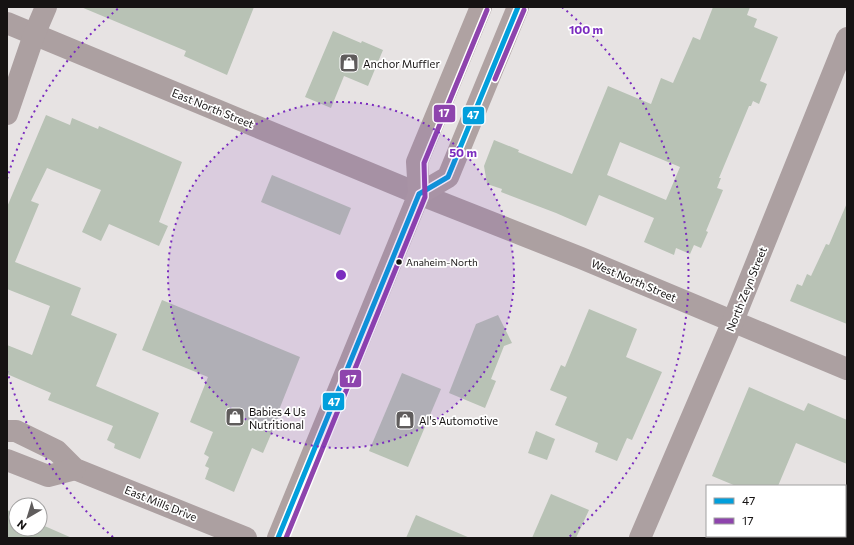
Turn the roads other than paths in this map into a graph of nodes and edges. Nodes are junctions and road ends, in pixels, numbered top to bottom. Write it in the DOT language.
graph roads {
  1 [pos="46,7"];
  2 [pos="481,7"];
  3 [pos="518,7"];
  4 [pos="7,23"];
  5 [pos="34,35"];
  6 [pos="847,38"];
  7 [pos="7,114"];
  8 [pos="419,194"];
  9 [pos="733,321"];
  10 [pos="847,369"];
  11 [pos="7,431"];
  12 [pos="7,460"];
  13 [pos="75,469"];
  14 [pos="246,538"];
  15 [pos="278,538"];
  16 [pos="640,538"];
  1 -- 5 [label="street"];
  2 -- 8 [label="main road"];
  3 -- 8 [label="main road"];
  4 -- 5 [label="street, East North Street"];
  5 -- 7 [label="street"];
  5 -- 8 [label="street, East North Street"];
  6 -- 9 [label="street, North Zeyn Street"];
  8 -- 9 [label="street, West North Street"];
  8 -- 15 [label="main road"];
  9 -- 10 [label="street, West North Street"];
  9 -- 16 [label="street, North Zeyn Street"];
  11 -- 13 [label="street, East Mills Drive"];
  12 -- 13 [label="street"];
  13 -- 14 [label="street, East Mills Drive"];
}
